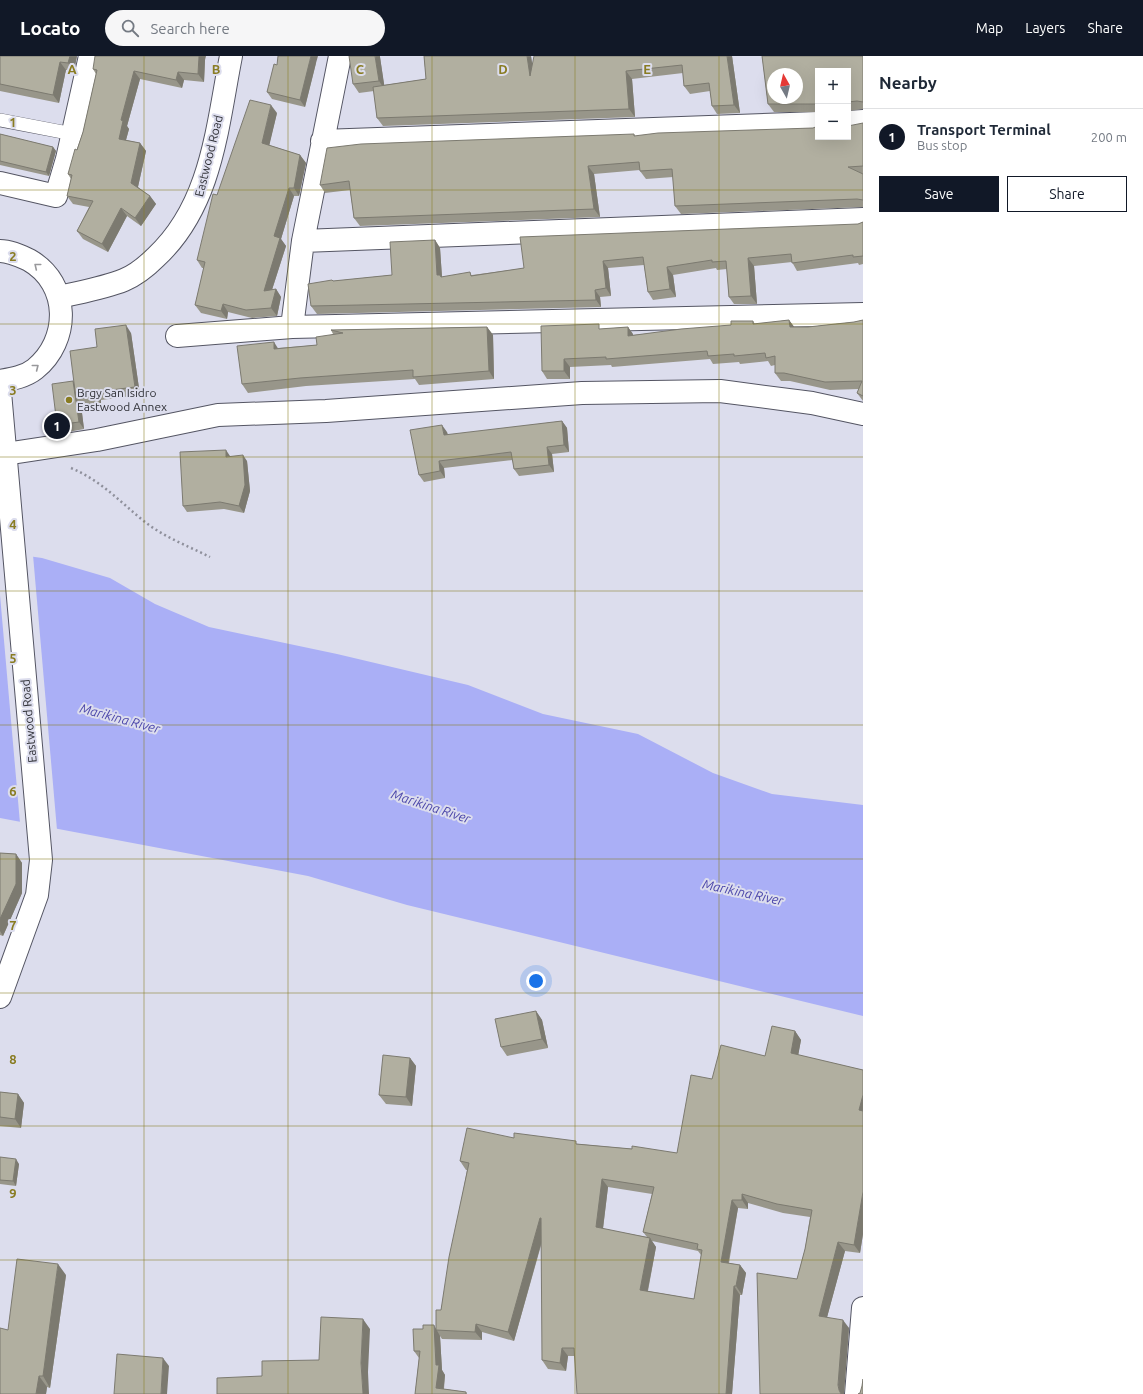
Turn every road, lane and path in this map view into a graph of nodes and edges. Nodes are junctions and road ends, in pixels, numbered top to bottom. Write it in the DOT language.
graph roads {
  1 [pos="90,56"];
  2 [pos="230,56"];
  3 [pos="340,56"];
  4 [pos="0,120"];
  5 [pos="863,121"];
  6 [pos="851,122"];
  7 [pos="815,123"];
  8 [pos="73,134"];
  9 [pos="322,141"];
  10 [pos="0,183"];
  11 [pos="863,219"];
  12 [pos="303,241"];
  13 [pos="0,251"];
  14 [pos="60,297"];
  15 [pos="863,314"];
  16 [pos="292,327"];
  17 [pos="177,336"];
  18 [pos="0,381"];
  19 [pos="0,392"];
  20 [pos="863,414"];
  21 [pos="5,454"];
  22 [pos="64,468"];
  23 [pos="210,557"];
  24 [pos="3,977"];
  25 [pos="0,997"];
  26 [pos="863,1308"];
  27 [pos="856,1394"];
  1 -- 8 [label="street"];
  2 -- 14 [label="street, Eastwood Road"];
  3 -- 9 [label="street"];
  4 -- 8 [label="lane"];
  5 -- 6 [label="street"];
  7 -- 9 [label="street"];
  8 -- 10 [label="street"];
  9 -- 12 [label="street"];
  11 -- 12 [label="street"];
  12 -- 16 [label="street"];
  14 -- 13 [label="street, one-way"];
  18 -- 14 [label="street, one-way"];
  15 -- 16 [label="street"];
  16 -- 17 [label="street"];
  19 -- 21 [label="street, Eastwood Road"];
  20 -- 21 [label="street"];
  21 -- 24 [label="street, Eastwood Road"];
  22 -- 23 [label="path"];
  24 -- 25 [label="street, Eastwood Road"];
  26 -- 27 [label="street"];
}
